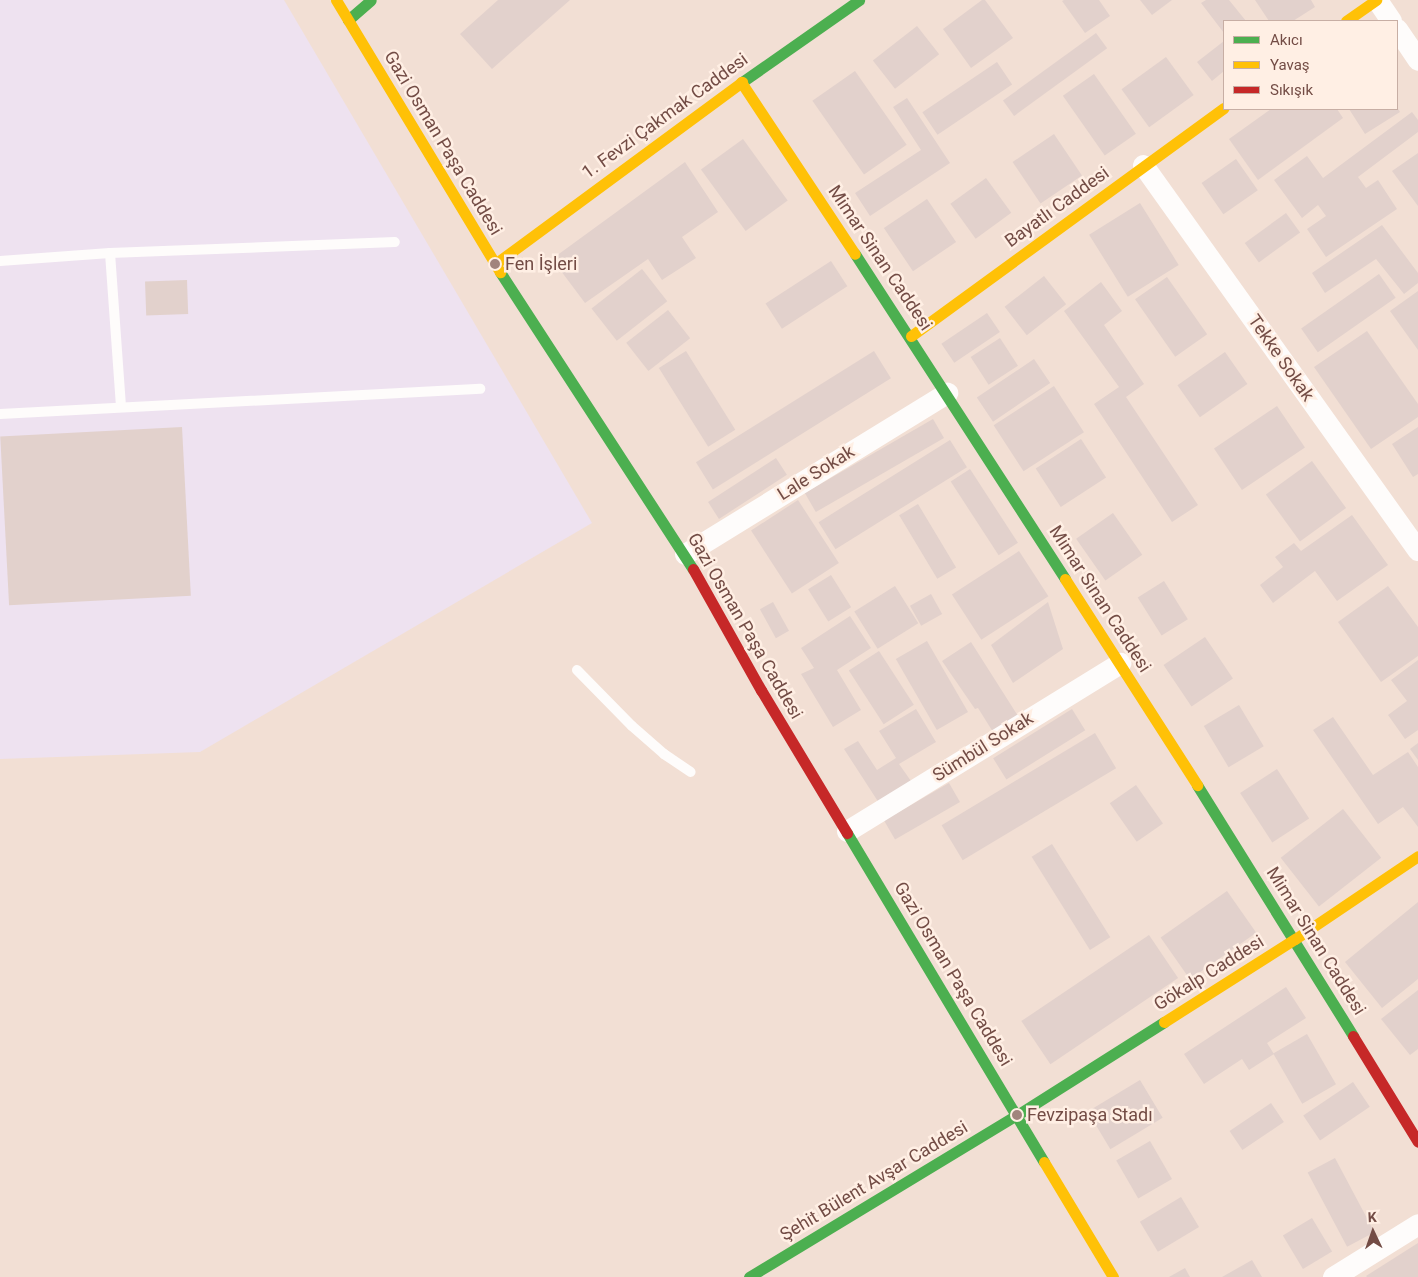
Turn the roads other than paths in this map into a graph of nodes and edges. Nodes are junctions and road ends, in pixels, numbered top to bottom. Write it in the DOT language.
graph roads {
  1 [pos="336,0"];
  2 [pos="371,0"];
  3 [pos="859,0"];
  4 [pos="1376,0"];
  5 [pos="348,20"];
  6 [pos="1347,20"];
  7 [pos="1390,20"];
  8 [pos="1398,30"];
  9 [pos="1418,60"];
  10 [pos="740,82"];
  11 [pos="1223,109"];
  12 [pos="1143,165"];
  13 [pos="395,242"];
  14 [pos="110,253"];
  15 [pos="0,261"];
  16 [pos="495,264"];
  17 [pos="911,336"];
  18 [pos="480,389"];
  19 [pos="947,393"];
  20 [pos="122,406"];
  21 [pos="0,414"];
  22 [pos="1418,550"];
  23 [pos="686,554"];
  24 [pos="1120,663"];
  25 [pos="577,670"];
  26 [pos="691,772"];
  27 [pos="847,831"];
  28 [pos="1418,856"];
  29 [pos="1295,939"];
  30 [pos="1018,1115"];
  31 [pos="1418,1142"];
  32 [pos="1418,1224"];
  33 [pos="749,1277"];
  34 [pos="1113,1277"];
  35 [pos="1333,1277"];
  1 -- 5 [label="street, Gazi Osman Paşa Caddesi"];
  2 -- 5 [label="street"];
  3 -- 10 [label="street, 1. Fevzi Çakmak Caddesi"];
  4 -- 6 [label="street"];
  4 -- 7 [label="street"];
  5 -- 16 [label="street, Gazi Osman Paşa Caddesi"];
  8 -- 9 [label="street"];
  10 -- 16 [label="street, 1. Fevzi Çakmak Caddesi"];
  10 -- 17 [label="street, Mimar Sinan Caddesi"];
  11 -- 12 [label="street, Bayatlı Caddesi"];
  12 -- 17 [label="street, Bayatlı Caddesi"];
  12 -- 22 [label="street, Tekke Sokak"];
  13 -- 14 [label="lane"];
  14 -- 15 [label="lane"];
  14 -- 20 [label="lane"];
  16 -- 23 [label="street, Gazi Osman Paşa Caddesi"];
  17 -- 19 [label="street, Mimar Sinan Caddesi"];
  18 -- 20 [label="lane"];
  19 -- 23 [label="street, Lale Sokak"];
  19 -- 24 [label="street, Mimar Sinan Caddesi"];
  20 -- 21 [label="lane"];
  23 -- 27 [label="street, Gazi Osman Paşa Caddesi"];
  24 -- 27 [label="street, Sümbül Sokak"];
  24 -- 29 [label="street, Mimar Sinan Caddesi"];
  25 -- 26 [label="lane"];
  27 -- 30 [label="street, Gazi Osman Paşa Caddesi"];
  28 -- 29 [label="street, Gökalp Caddesi"];
  29 -- 30 [label="street, Gökalp Caddesi"];
  29 -- 31 [label="street, Mimar Sinan Caddesi"];
  30 -- 33 [label="street, Şehit Bülent Avşar Caddesi"];
  30 -- 34 [label="street, Gazi Osman Paşa Caddesi"];
  32 -- 35 [label="street"];
}
